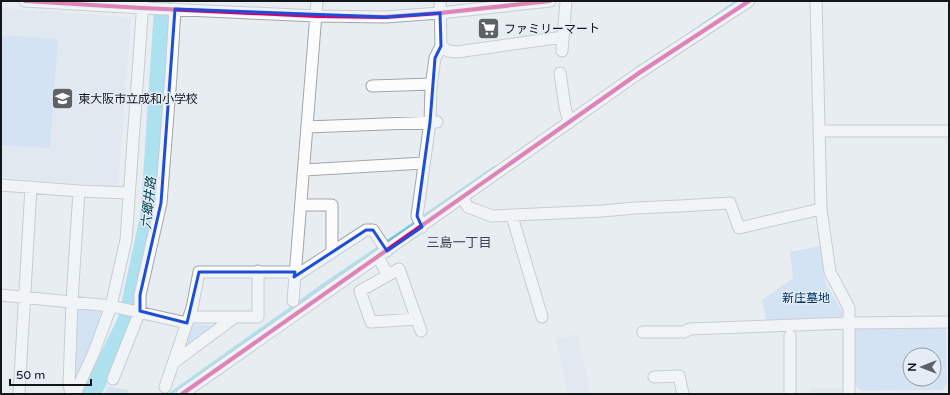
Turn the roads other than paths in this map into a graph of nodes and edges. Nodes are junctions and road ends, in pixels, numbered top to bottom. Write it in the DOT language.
graph roads {
  1 [pos="25,1"];
  2 [pos="317,1"];
  3 [pos="440,1"];
  4 [pos="550,1"];
  5 [pos="566,1"];
  6 [pos="749,1"];
  7 [pos="816,1"];
  8 [pos="54,2"];
  9 [pos="98,3"];
  10 [pos="493,4"];
  11 [pos="146,6"];
  12 [pos="196,6"];
  13 [pos="173,9"];
  14 [pos="440,13"];
  15 [pos="317,16"];
  16 [pos="562,37"];
  17 [pos="441,46"];
  18 [pos="562,51"];
  19 [pos="560,73"];
  20 [pos="432,84"];
  21 [pos="372,86"];
  22 [pos="434,122"];
  23 [pos="569,122"];
  24 [pos="307,127"];
  25 [pos="819,131"];
  26 [pos="949,131"];
  27 [pos="424,163"];
  28 [pos="304,170"];
  29 [pos="1,185"];
  30 [pos="31,187"];
  31 [pos="79,191"];
  32 [pos="128,194"];
  33 [pos="463,198"];
  34 [pos="301,205"];
  35 [pos="821,209"];
  36 [pos="512,216"];
  37 [pos="422,227"];
  38 [pos="332,252"];
  39 [pos="383,254"];
  40 [pos="258,271"];
  41 [pos="295,274"];
  42 [pos="388,275"];
  43 [pos="1,295"];
  44 [pos="24,297"];
  45 [pos="293,300"];
  46 [pos="72,301"];
  47 [pos="110,306"];
  48 [pos="137,311"];
  49 [pos="235,317"];
  50 [pos="542,317"];
  51 [pos="417,319"];
  52 [pos="188,320"];
  53 [pos="949,322"];
  54 [pos="850,323"];
  55 [pos="421,331"];
  56 [pos="643,332"];
  57 [pos="790,336"];
  58 [pos="173,363"];
  59 [pos="654,377"];
  60 [pos="113,379"];
  61 [pos="164,387"];
  62 [pos="19,394"];
  63 [pos="71,394"];
  64 [pos="75,394"];
  65 [pos="182,394"];
  66 [pos="683,394"];
  67 [pos="790,394"];
  68 [pos="849,394"];
  1 -- 8 [label="street"];
  2 -- 15 [label="street"];
  3 -- 14 [label="street"];
  4 -- 10 [label="street"];
  5 -- 16 [label="street"];
  6 -- 23 [label="street"];
  7 -- 25 [label="street"];
  8 -- 9 [label="street"];
  9 -- 11 [label="street"];
  10 -- 14 [label="street"];
  11 -- 13 [label="street"];
  11 -- 32 [label="street"];
  12 -- 13 [label="street"];
  12 -- 15 [label="street"];
  13 -- 48 [label="street"];
  14 -- 15 [label="street"];
  14 -- 17 [label="street"];
  15 -- 24 [label="street"];
  16 -- 17 [label="street"];
  16 -- 18 [label="street"];
  17 -- 20 [label="street"];
  19 -- 23 [label="street"];
  20 -- 21 [label="street"];
  20 -- 22 [label="street"];
  22 -- 24 [label="street"];
  22 -- 27 [label="street"];
  23 -- 33 [label="street"];
  24 -- 28 [label="street"];
  25 -- 26 [label="street"];
  25 -- 35 [label="street"];
  27 -- 28 [label="street"];
  27 -- 37 [label="street"];
  28 -- 34 [label="street"];
  29 -- 30 [label="street"];
  30 -- 31 [label="street"];
  30 -- 44 [label="street"];
  31 -- 32 [label="street"];
  31 -- 46 [label="street"];
  32 -- 47 [label="street"];
  33 -- 36 [label="street"];
  33 -- 37 [label="street"];
  34 -- 38 [label="street"];
  34 -- 41 [label="street"];
  35 -- 36 [label="street"];
  35 -- 54 [label="street"];
  36 -- 50 [label="street"];
  37 -- 39 [label="street"];
  38 -- 39 [label="street"];
  38 -- 41 [label="street"];
  39 -- 42 [label="street"];
  39 -- 65 [label="street"];
  40 -- 41 [label="street"];
  40 -- 49 [label="street"];
  40 -- 52 [label="street"];
  41 -- 45 [label="street"];
  42 -- 51 [label="street"];
  42 -- 51 [label="street"];
  43 -- 44 [label="street"];
  44 -- 46 [label="street"];
  44 -- 62 [label="street"];
  46 -- 47 [label="street"];
  46 -- 63 [label="street"];
  47 -- 48 [label="street"];
  47 -- 64 [label="street"];
  48 -- 52 [label="street"];
  48 -- 60 [label="street"];
  49 -- 52 [label="street"];
  49 -- 58 [label="street"];
  51 -- 55 [label="street"];
  52 -- 58 [label="street"];
  53 -- 54 [label="street"];
  54 -- 56 [label="street"];
  54 -- 68 [label="street"];
  57 -- 67 [label="street"];
  58 -- 61 [label="street"];
  59 -- 66 [label="street"];
}
